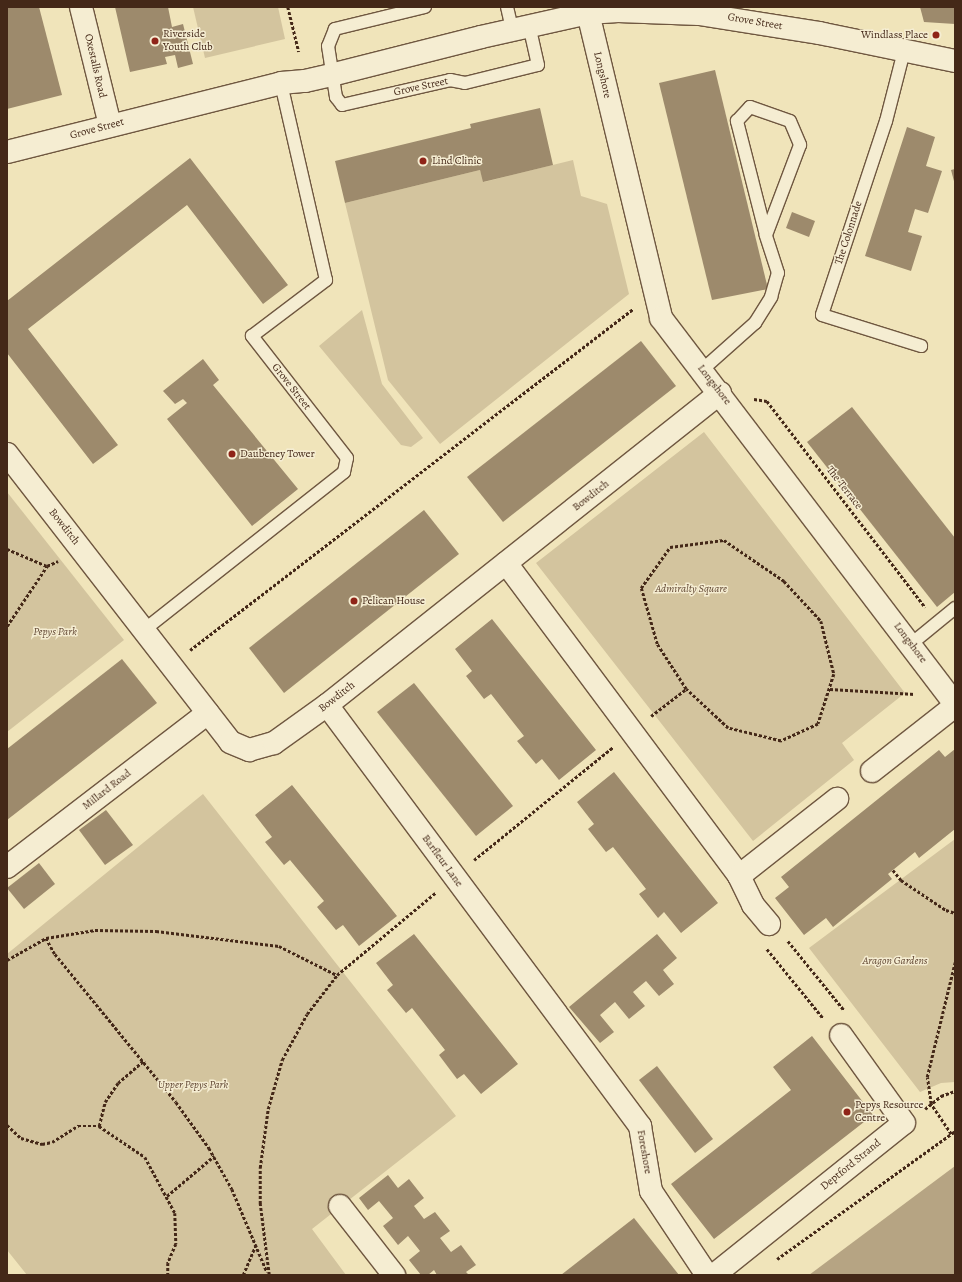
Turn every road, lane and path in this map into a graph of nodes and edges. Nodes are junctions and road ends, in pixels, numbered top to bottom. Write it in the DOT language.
graph roads {
  1 [pos="81,7"];
  2 [pos="288,7"];
  3 [pos="425,7"];
  4 [pos="507,7"];
  5 [pos="721,12"];
  6 [pos="588,13"];
  7 [pos="521,27"];
  8 [pos="904,51"];
  9 [pos="299,52"];
  10 [pos="955,61"];
  11 [pos="331,75"];
  12 [pos="281,83"];
  13 [pos="110,125"];
  14 [pos="7,152"];
  15 [pos="766,235"];
  16 [pos="654,294"];
  17 [pos="921,346"];
  18 [pos="702,370"];
  19 [pos="720,393"];
  20 [pos="7,454"];
  21 [pos="7,549"];
  22 [pos="82,550"];
  23 [pos="506,563"];
  24 [pos="47,566"];
  25 [pos="955,608"];
  26 [pos="937,623"];
  27 [pos="7,626"];
  28 [pos="144,630"];
  29 [pos="911,644"];
  30 [pos="170,665"];
  31 [pos="686,689"];
  32 [pos="830,689"];
  33 [pos="953,702"];
  34 [pos="327,704"];
  35 [pos="208,712"];
  36 [pos="630,733"];
  37 [pos="872,771"];
  38 [pos="837,800"];
  39 [pos="7,867"];
  40 [pos="893,870"];
  41 [pos="740,876"];
  42 [pos="454,877"];
  43 [pos="955,913"];
  44 [pos="769,924"];
  45 [pos="46,938"];
  46 [pos="763,945"];
  47 [pos="7,960"];
  48 [pos="955,962"];
  49 [pos="337,975"];
  50 [pos="558,1016"];
  51 [pos="841,1035"];
  52 [pos="144,1060"];
  53 [pos="955,1091"];
  54 [pos="931,1104"];
  55 [pos="904,1123"];
  56 [pos="7,1125"];
  57 [pos="99,1126"];
  58 [pos="955,1131"];
  59 [pos="951,1134"];
  60 [pos="214,1156"];
  61 [pos="166,1196"];
  62 [pos="340,1206"];
  63 [pos="256,1245"];
  64 [pos="771,1264"];
  65 [pos="168,1275"];
  66 [pos="243,1275"];
  67 [pos="268,1275"];
  68 [pos="394,1275"];
  69 [pos="707,1275"];
  70 [pos="714,1275"];
  1 -- 13 [label="street, Oxestalls Road"];
  2 -- 9 [label="path"];
  3 -- 11 [label="lane, Grove Street"];
  4 -- 7 [label="lane, Grove Street"];
  5 -- 6 [label="street, Grove Street"];
  5 -- 8 [label="street, Grove Street"];
  6 -- 7 [label="street, Grove Street"];
  6 -- 16 [label="street, Longshore"];
  7 -- 11 [label="street, Grove Street"];
  7 -- 11 [label="lane, Grove Street"];
  8 -- 10 [label="street, Grove Street"];
  8 -- 17 [label="lane, The Colonnade"];
  11 -- 12 [label="street, Grove Street"];
  12 -- 13 [label="street, Grove Street"];
  12 -- 28 [label="lane, Grove Street"];
  13 -- 14 [label="street, Grove Street"];
  15 -- 15 [label="lane"];
  15 -- 18 [label="lane"];
  16 -- 18 [label="street, Longshore"];
  16 -- 30 [label="path"];
  18 -- 19 [label="street, Longshore"];
  19 -- 23 [label="street, Bowditch"];
  19 -- 26 [label="path, The Terrace"];
  19 -- 29 [label="street, Longshore"];
  20 -- 22 [label="street, Bowditch"];
  21 -- 24 [label="path"];
  22 -- 24 [label="path"];
  22 -- 28 [label="street, Bowditch"];
  23 -- 34 [label="street, Bowditch"];
  23 -- 36 [label="street"];
  24 -- 27 [label="path"];
  25 -- 26 [label="lane"];
  26 -- 29 [label="lane"];
  28 -- 30 [label="street, Bowditch"];
  29 -- 33 [label="street, Longshore"];
  30 -- 35 [label="street, Bowditch"];
  31 -- 32 [label="path"];
  31 -- 32 [label="path"];
  31 -- 36 [label="path"];
  32 -- 33 [label="path"];
  33 -- 37 [label="street"];
  34 -- 35 [label="street, Bowditch"];
  34 -- 42 [label="street, Barfleur Lane"];
  35 -- 39 [label="street, Millard Road"];
  36 -- 41 [label="street"];
  36 -- 42 [label="path"];
  38 -- 41 [label="street"];
  40 -- 43 [label="path"];
  41 -- 44 [label="street"];
  42 -- 49 [label="path"];
  42 -- 50 [label="street, Barfleur Lane"];
  44 -- 51 [label="path"];
  45 -- 47 [label="path"];
  45 -- 49 [label="path"];
  45 -- 52 [label="path"];
  46 -- 51 [label="path"];
  48 -- 54 [label="path"];
  49 -- 67 [label="path"];
  50 -- 69 [label="street, Foreshore"];
  51 -- 55 [label="street"];
  52 -- 57 [label="path"];
  52 -- 60 [label="path"];
  53 -- 54 [label="path"];
  54 -- 55 [label="path"];
  54 -- 59 [label="path"];
  55 -- 70 [label="street, Deptford Strand"];
  56 -- 57 [label="path"];
  57 -- 61 [label="path"];
  58 -- 59 [label="path"];
  59 -- 64 [label="path"];
  60 -- 61 [label="path"];
  60 -- 63 [label="path"];
  61 -- 65 [label="path"];
  62 -- 68 [label="street"];
  63 -- 66 [label="path"];
  63 -- 67 [label="path"];
}
